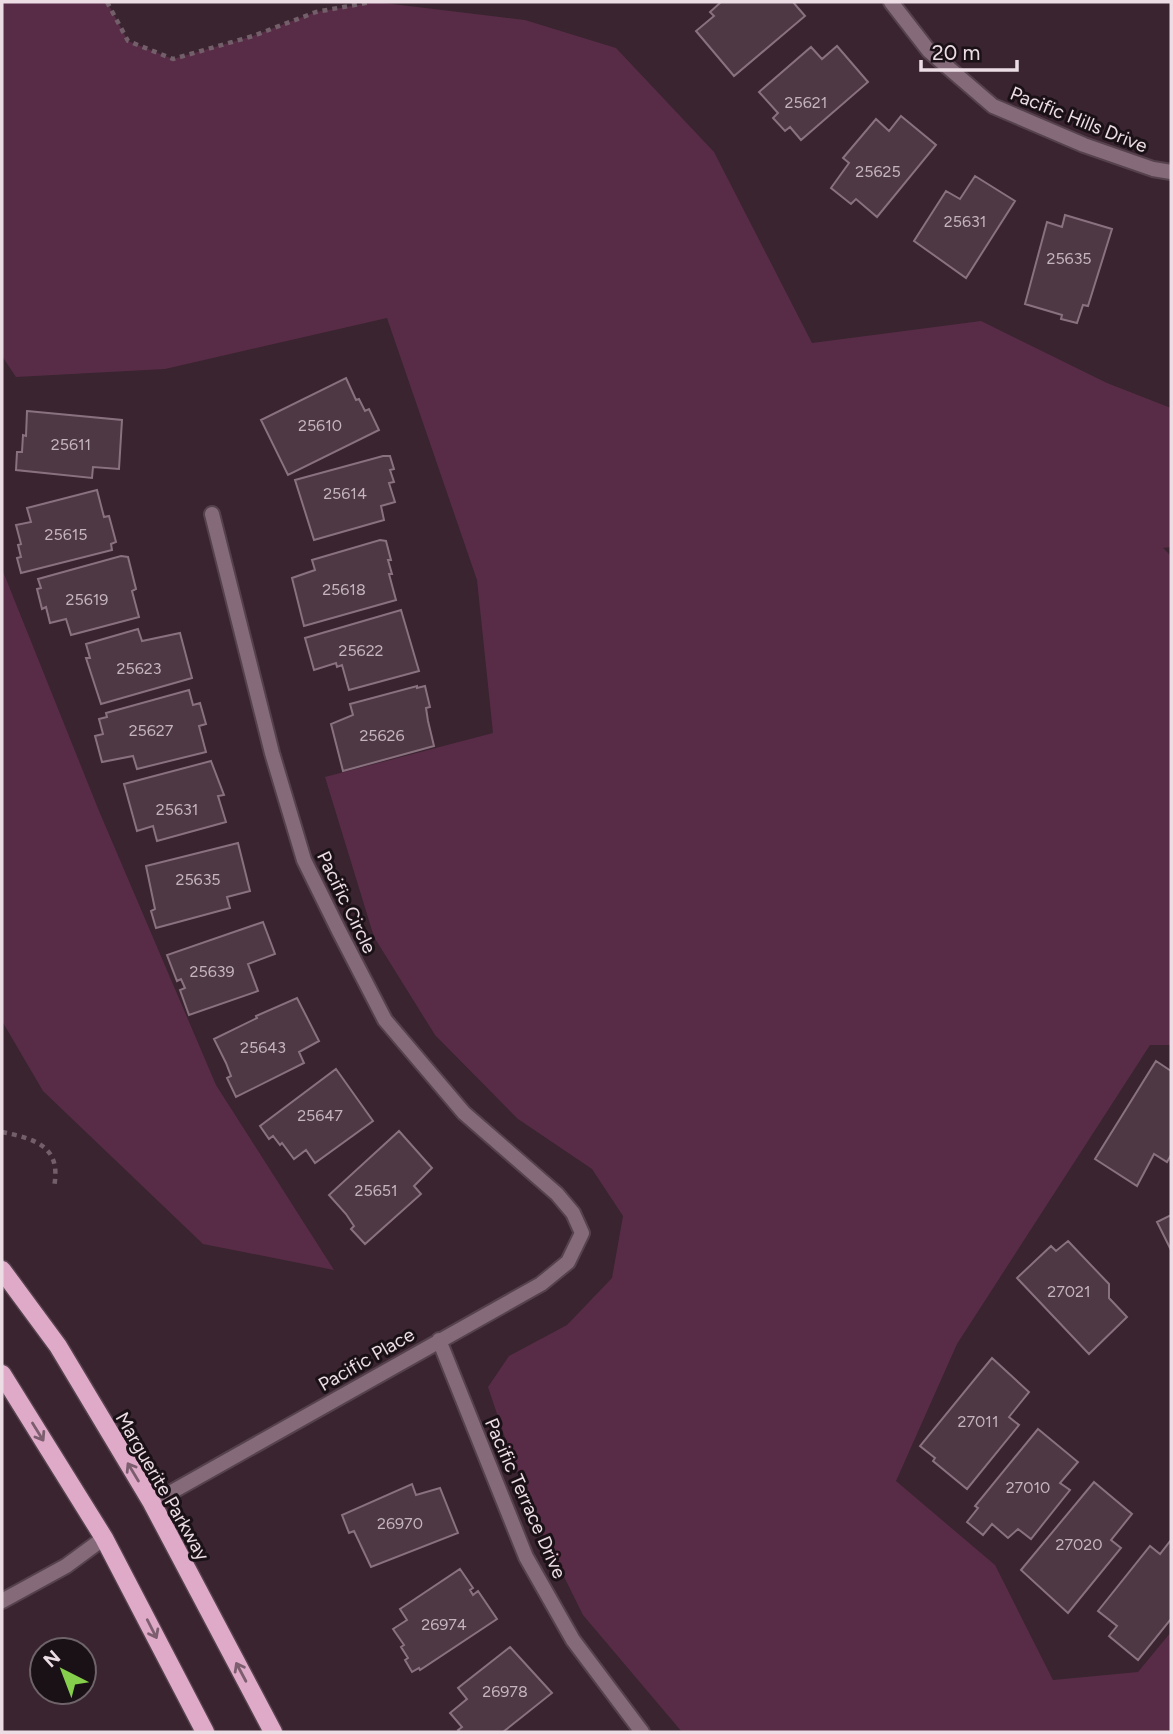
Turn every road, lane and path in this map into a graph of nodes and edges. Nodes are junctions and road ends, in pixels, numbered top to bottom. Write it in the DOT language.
graph roads {
  1 [pos="107,2"];
  2 [pos="371,2"];
  3 [pos="891,2"];
  4 [pos="1171,172"];
  5 [pos="212,514"];
  6 [pos="2,1132"];
  7 [pos="54,1187"];
  8 [pos="582,1233"];
  9 [pos="2,1270"];
  10 [pos="439,1340"];
  11 [pos="2,1374"];
  12 [pos="152,1503"];
  13 [pos="104,1538"];
  14 [pos="2,1601"];
  15 [pos="200,1730"];
  16 [pos="273,1732"];
  17 [pos="642,1732"];
  1 -- 2 [label="path"];
  3 -- 4 [label="street, Pacific Hills Drive"];
  5 -- 8 [label="street, Pacific Circle"];
  6 -- 7 [label="path"];
  8 -- 10 [label="street, Pacific Place"];
  12 -- 9 [label="main road, Marguerite Parkway, one-way"];
  10 -- 12 [label="street, Pacific Place"];
  10 -- 17 [label="street, Pacific Terrace Drive"];
  11 -- 13 [label="main road, one-way"];
  16 -- 12 [label="main road, Marguerite Parkway, one-way"];
  13 -- 14 [label="street"];
  13 -- 15 [label="main road, one-way"];
}
